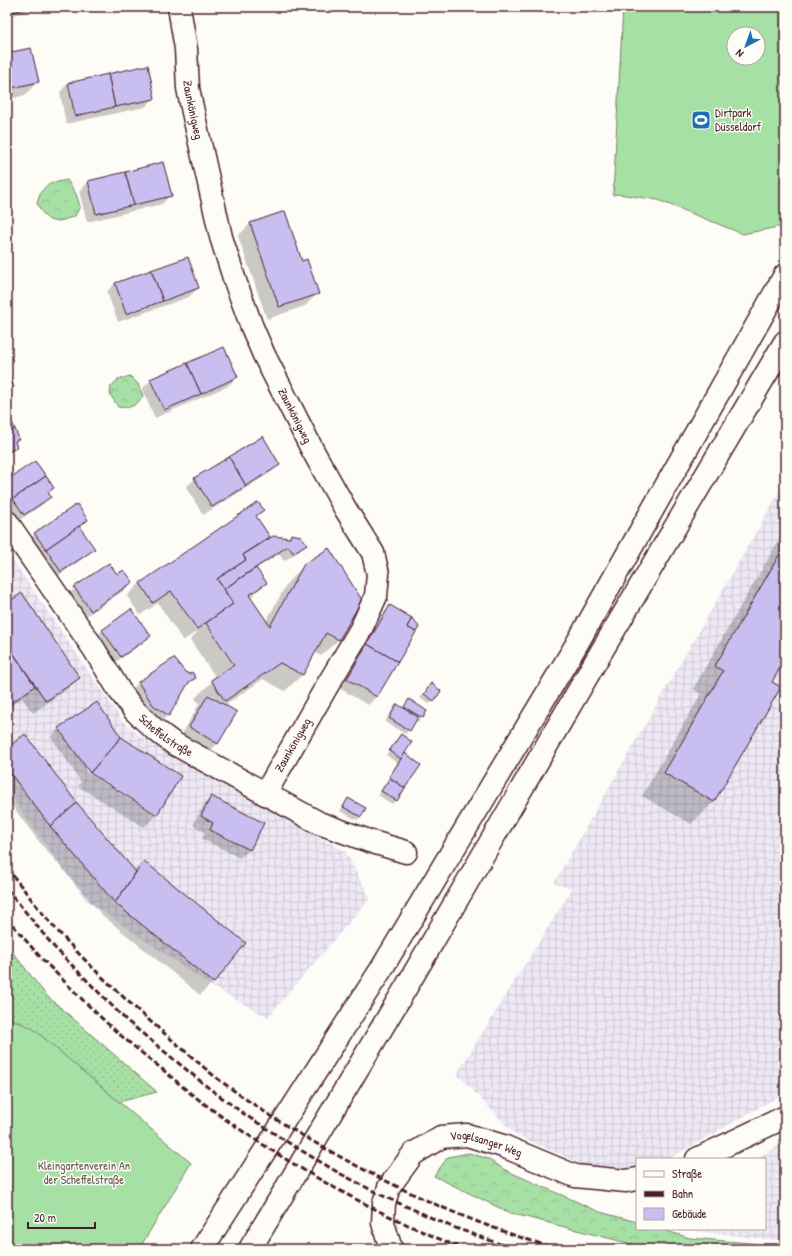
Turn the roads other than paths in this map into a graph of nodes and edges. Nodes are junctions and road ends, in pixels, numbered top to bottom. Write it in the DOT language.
graph roads {
  1 [pos="179,7"];
  2 [pos="785,275"];
  3 [pos="785,342"];
  4 [pos="7,522"];
  5 [pos="265,794"];
  6 [pos="406,852"];
  7 [pos="785,1117"];
  8 [pos="699,1158"];
  9 [pos="632,1180"];
  10 [pos="202,1249"];
  11 [pos="250,1249"];
  12 [pos="391,1249"];
  1 -- 5 [label="main road, Zaunkönigweg"];
  2 -- 10 [label="main road"];
  3 -- 11 [label="main road"];
  4 -- 5 [label="main road, Scheffelstraße"];
  5 -- 6 [label="main road, Scheffelstraße"];
  7 -- 8 [label="main road"];
  9 -- 12 [label="main road, Vogelsanger Weg"];
}
